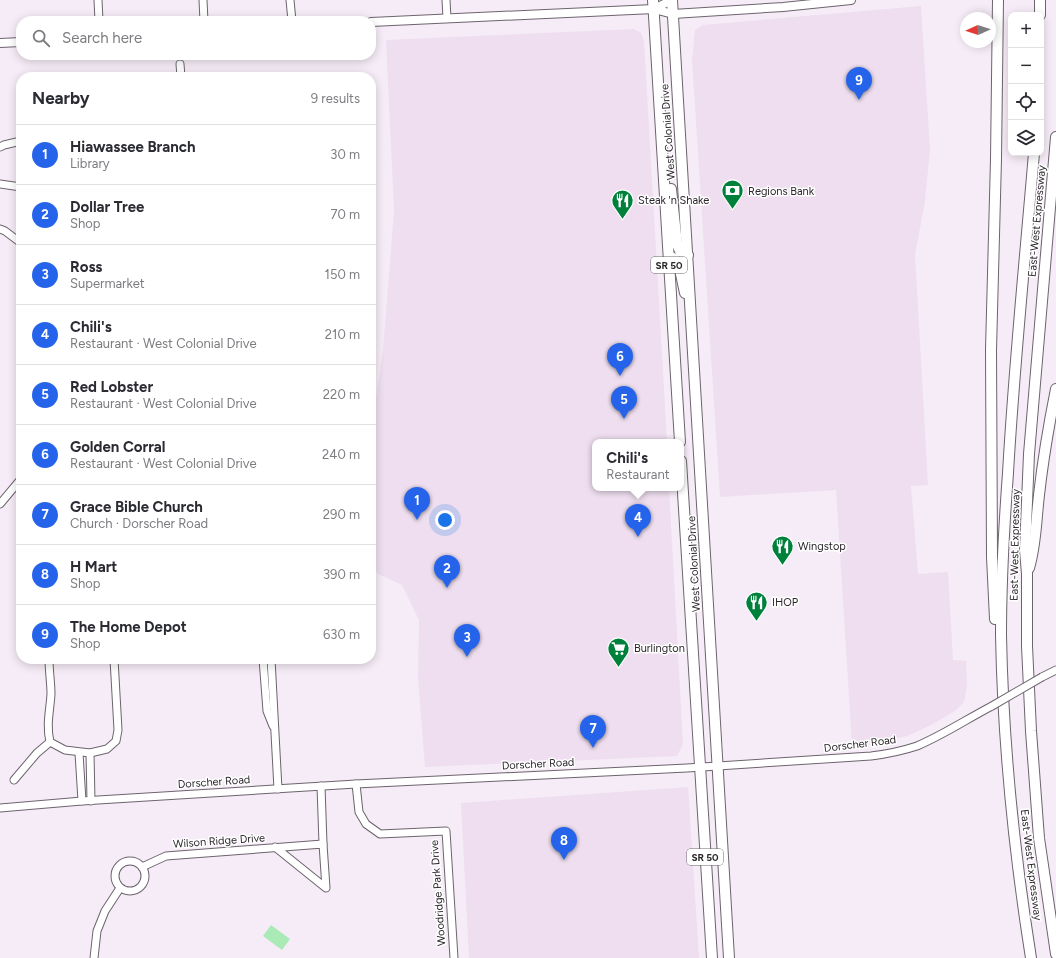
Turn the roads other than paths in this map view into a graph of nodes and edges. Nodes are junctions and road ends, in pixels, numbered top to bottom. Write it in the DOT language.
graph roads {
  1 [pos="98,0"];
  2 [pos="203,0"];
  3 [pos="290,0"];
  4 [pos="446,0"];
  5 [pos="672,0"];
  6 [pos="851,0"];
  7 [pos="998,0"];
  8 [pos="1040,0"];
  9 [pos="654,4"];
  10 [pos="1040,12"];
  11 [pos="673,14"];
  12 [pos="99,16"];
  13 [pos="204,16"];
  14 [pos="292,16"];
  15 [pos="448,18"];
  16 [pos="376,22"];
  17 [pos="16,42"];
  18 [pos="0,43"];
  19 [pos="180,64"];
  20 [pos="181,72"];
  21 [pos="1056,137"];
  22 [pos="16,142"];
  23 [pos="0,147"];
  24 [pos="1034,156"];
  25 [pos="663,163"];
  26 [pos="0,184"];
  27 [pos="16,186"];
  28 [pos="0,229"];
  29 [pos="16,239"];
  30 [pos="688,255"];
  31 [pos="669,256"];
  32 [pos="691,316"];
  33 [pos="1056,389"];
  34 [pos="680,439"];
  35 [pos="16,485"];
  36 [pos="684,490"];
  37 [pos="702,490"];
  38 [pos="683,491"];
  39 [pos="0,504"];
  40 [pos="1027,574"];
  41 [pos="1001,635"];
  42 [pos="48,664"];
  43 [pos="114,664"];
  44 [pos="263,664"];
  45 [pos="270,664"];
  46 [pos="1056,670"];
  47 [pos="274,728"];
  48 [pos="50,742"];
  49 [pos="80,753"];
  50 [pos="90,753"];
  51 [pos="718,766"];
  52 [pos="699,768"];
  53 [pos="14,780"];
  54 [pos="356,784"];
  55 [pos="321,786"];
  56 [pos="278,789"];
  57 [pos="82,801"];
  58 [pos="91,801"];
  59 [pos="0,808"];
  60 [pos="323,844"];
  61 [pos="275,848"];
  62 [pos="142,867"];
  63 [pos="120,888"];
  64 [pos="1056,954"];
  65 [pos="94,958"];
  66 [pos="454,958"];
  67 [pos="712,958"];
  68 [pos="729,958"];
  69 [pos="1031,958"];
  1 -- 12 [label="street"];
  2 -- 13 [label="street"];
  3 -- 14 [label="street"];
  4 -- 15 [label="street"];
  5 -- 9 [label="main road"];
  5 -- 11 [label="highway, West Colonial Drive / SR 50"];
  6 -- 11 [label="main road"];
  7 -- 41 [label="highway"];
  8 -- 10 [label="highway"];
  9 -- 11 [label="main road"];
  9 -- 15 [label="main road"];
  9 -- 25 [label="highway, West Colonial Drive / SR 50"];
  11 -- 30 [label="highway, West Colonial Drive / SR 50"];
  15 -- 16 [label="main road"];
  17 -- 18 [label="main road"];
  19 -- 20 [label="street"];
  21 -- 40 [label="highway, East-West Expressway"];
  22 -- 23 [label="street"];
  24 -- 41 [label="highway, East-West Expressway"];
  25 -- 30 [label="highway"];
  25 -- 31 [label="highway, West Colonial Drive / SR 50"];
  26 -- 27 [label="street"];
  28 -- 29 [label="street"];
  30 -- 32 [label="highway, West Colonial Drive / SR 50"];
  31 -- 32 [label="highway"];
  31 -- 34 [label="highway, West Colonial Drive / SR 50"];
  32 -- 37 [label="highway, West Colonial Drive / SR 50"];
  33 -- 40 [label="highway"];
  35 -- 39 [label="street"];
  36 -- 37 [label="highway"];
  37 -- 51 [label="highway, West Colonial Drive / SR 50"];
  38 -- 52 [label="highway, West Colonial Drive / SR 50"];
  40 -- 64 [label="highway, East-West Expressway"];
  41 -- 69 [label="highway, East-West Expressway"];
  42 -- 48 [label="street"];
  43 -- 50 [label="street"];
  44 -- 47 [label="street"];
  45 -- 47 [label="street"];
  46 -- 51 [label="street, Dorscher Road, bridge"];
  47 -- 56 [label="street"];
  48 -- 49 [label="street"];
  48 -- 53 [label="street"];
  49 -- 50 [label="street"];
  49 -- 57 [label="street"];
  50 -- 58 [label="street"];
  51 -- 52 [label="street, Dorscher Road"];
  51 -- 68 [label="highway, West Colonial Drive / SR 50"];
  52 -- 54 [label="street, Dorscher Road"];
  52 -- 67 [label="highway, West Colonial Drive / SR 50"];
  54 -- 55 [label="street, Dorscher Road"];
  54 -- 66 [label="street, Woodridge Park Drive"];
  55 -- 56 [label="street, Dorscher Road"];
  55 -- 60 [label="street, Wilson Ridge Drive"];
  56 -- 58 [label="street, Dorscher Road"];
  57 -- 58 [label="street, Dorscher Road"];
  57 -- 59 [label="street, Dorscher Road"];
  60 -- 61 [label="street, Wilson Ridge Drive"];
  60 -- 61 [label="street, Wilson Ridge Drive"];
  61 -- 62 [label="street, Wilson Ridge Drive"];
  62 -- 63 [label="street"];
  62 -- 63 [label="street"];
  63 -- 65 [label="street"];
}
